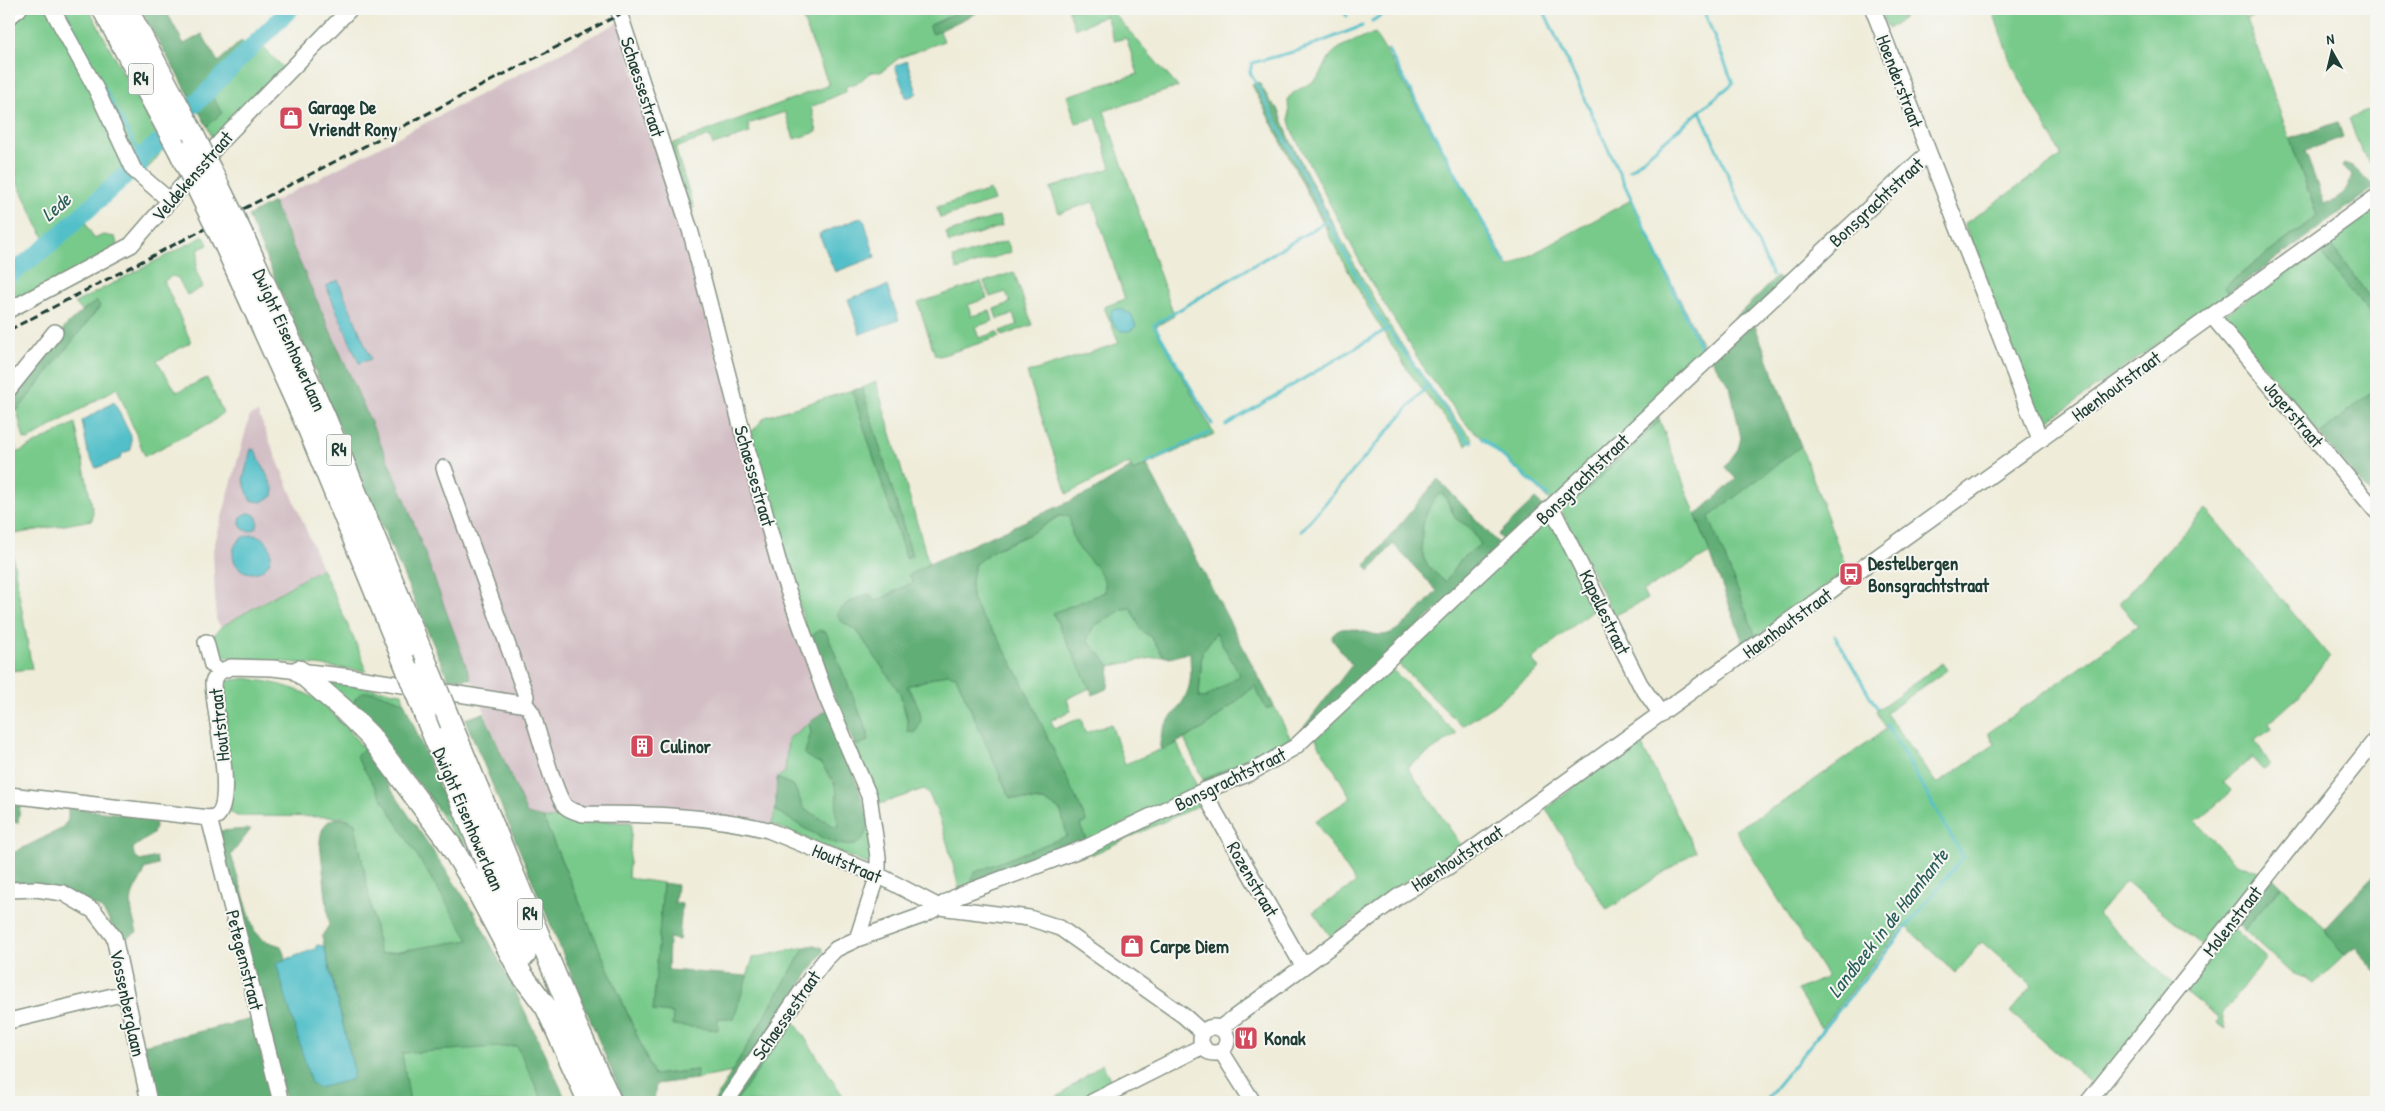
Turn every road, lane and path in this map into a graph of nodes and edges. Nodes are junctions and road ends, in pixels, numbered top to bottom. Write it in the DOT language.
graph roads {
  1 [pos="20,9"];
  2 [pos="52,9"];
  3 [pos="103,9"];
  4 [pos="127,9"];
  5 [pos="350,9"];
  6 [pos="618,9"];
  7 [pos="1873,9"];
  8 [pos="335,14"];
  9 [pos="9,17"];
  10 [pos="1928,153"];
  11 [pos="2376,197"];
  12 [pos="170,201"];
  13 [pos="235,243"];
  14 [pos="9,310"];
  15 [pos="2212,316"];
  16 [pos="55,332"];
  17 [pos="9,389"];
  18 [pos="2042,439"];
  19 [pos="444,468"];
  20 [pos="1552,508"];
  21 [pos="2376,511"];
  22 [pos="206,642"];
  23 [pos="299,670"];
  24 [pos="219,672"];
  25 [pos="524,704"];
  26 [pos="1661,714"];
  27 [pos="2376,739"];
  28 [pos="1203,792"];
  29 [pos="9,795"];
  30 [pos="209,818"];
  31 [pos="878,874"];
  32 [pos="9,890"];
  33 [pos="939,907"];
  34 [pos="857,939"];
  35 [pos="1303,966"];
  36 [pos="125,993"];
  37 [pos="546,1007"];
  38 [pos="9,1021"];
  39 [pos="1220,1028"];
  40 [pos="1203,1040"];
  41 [pos="1221,1051"];
  42 [pos="149,1102"];
  43 [pos="281,1102"];
  44 [pos="589,1102"];
  45 [pos="611,1102"];
  46 [pos="726,1102"];
  47 [pos="1092,1102"];
  48 [pos="1253,1102"];
  49 [pos="2088,1102"];
  1 -- 9 [label="street"];
  2 -- 12 [label="street"];
  3 -- 13 [label="highway, R4, bridge"];
  4 -- 13 [label="highway, R4, bridge"];
  5 -- 8 [label="street, Veldekensstraat"];
  6 -- 31 [label="street, Schaessestraat"];
  7 -- 10 [label="street, Hoenderstraat"];
  8 -- 12 [label="street, Veldekensstraat"];
  10 -- 18 [label="street, Bonsgrachtstraat"];
  10 -- 20 [label="street, Bonsgrachtstraat"];
  11 -- 15 [label="street, Haenhoutstraat"];
  12 -- 14 [label="street, Veldekensstraat"];
  13 -- 37 [label="highway, Dwight Eisenhowerlaan / R4, bridge"];
  13 -- 45 [label="highway, Dwight Eisenhowerlaan / R4, bridge"];
  15 -- 18 [label="street, Haenhoutstraat"];
  15 -- 21 [label="street, Jagerstraat"];
  16 -- 17 [label="street"];
  18 -- 26 [label="street, Haenhoutstraat"];
  19 -- 25 [label="street, Houtstraat"];
  20 -- 26 [label="street, Kapellestraat"];
  20 -- 28 [label="street, Bonsgrachtstraat"];
  22 -- 24 [label="street"];
  23 -- 24 [label="street, Houtstraat"];
  23 -- 25 [label="street, Houtstraat"];
  23 -- 37 [label="highway"];
  24 -- 30 [label="street, Houtstraat"];
  25 -- 31 [label="street, Houtstraat"];
  26 -- 35 [label="street, Haenhoutstraat"];
  27 -- 49 [label="street, Molenstraat"];
  28 -- 33 [label="street, Bonsgrachtstraat"];
  28 -- 35 [label="street, Rozenstraat"];
  29 -- 30 [label="street"];
  30 -- 43 [label="street, Petegemstraat"];
  31 -- 33 [label="street, Houtstraat"];
  31 -- 34 [label="street, Schaessestraat"];
  32 -- 36 [label="street, Vossenberglaan"];
  33 -- 34 [label="street, Schaessestraat"];
  33 -- 40 [label="street, Houtstraat"];
  34 -- 46 [label="street, Schaessestraat"];
  35 -- 39 [label="street, Haenhoutstraat"];
  36 -- 38 [label="street"];
  36 -- 42 [label="street, Vossenberglaan"];
  37 -- 44 [label="highway, R4"];
  39 -- 40 [label="street"];
  39 -- 41 [label="street"];
  40 -- 41 [label="street"];
  40 -- 47 [label="street"];
  41 -- 48 [label="street"];
}
